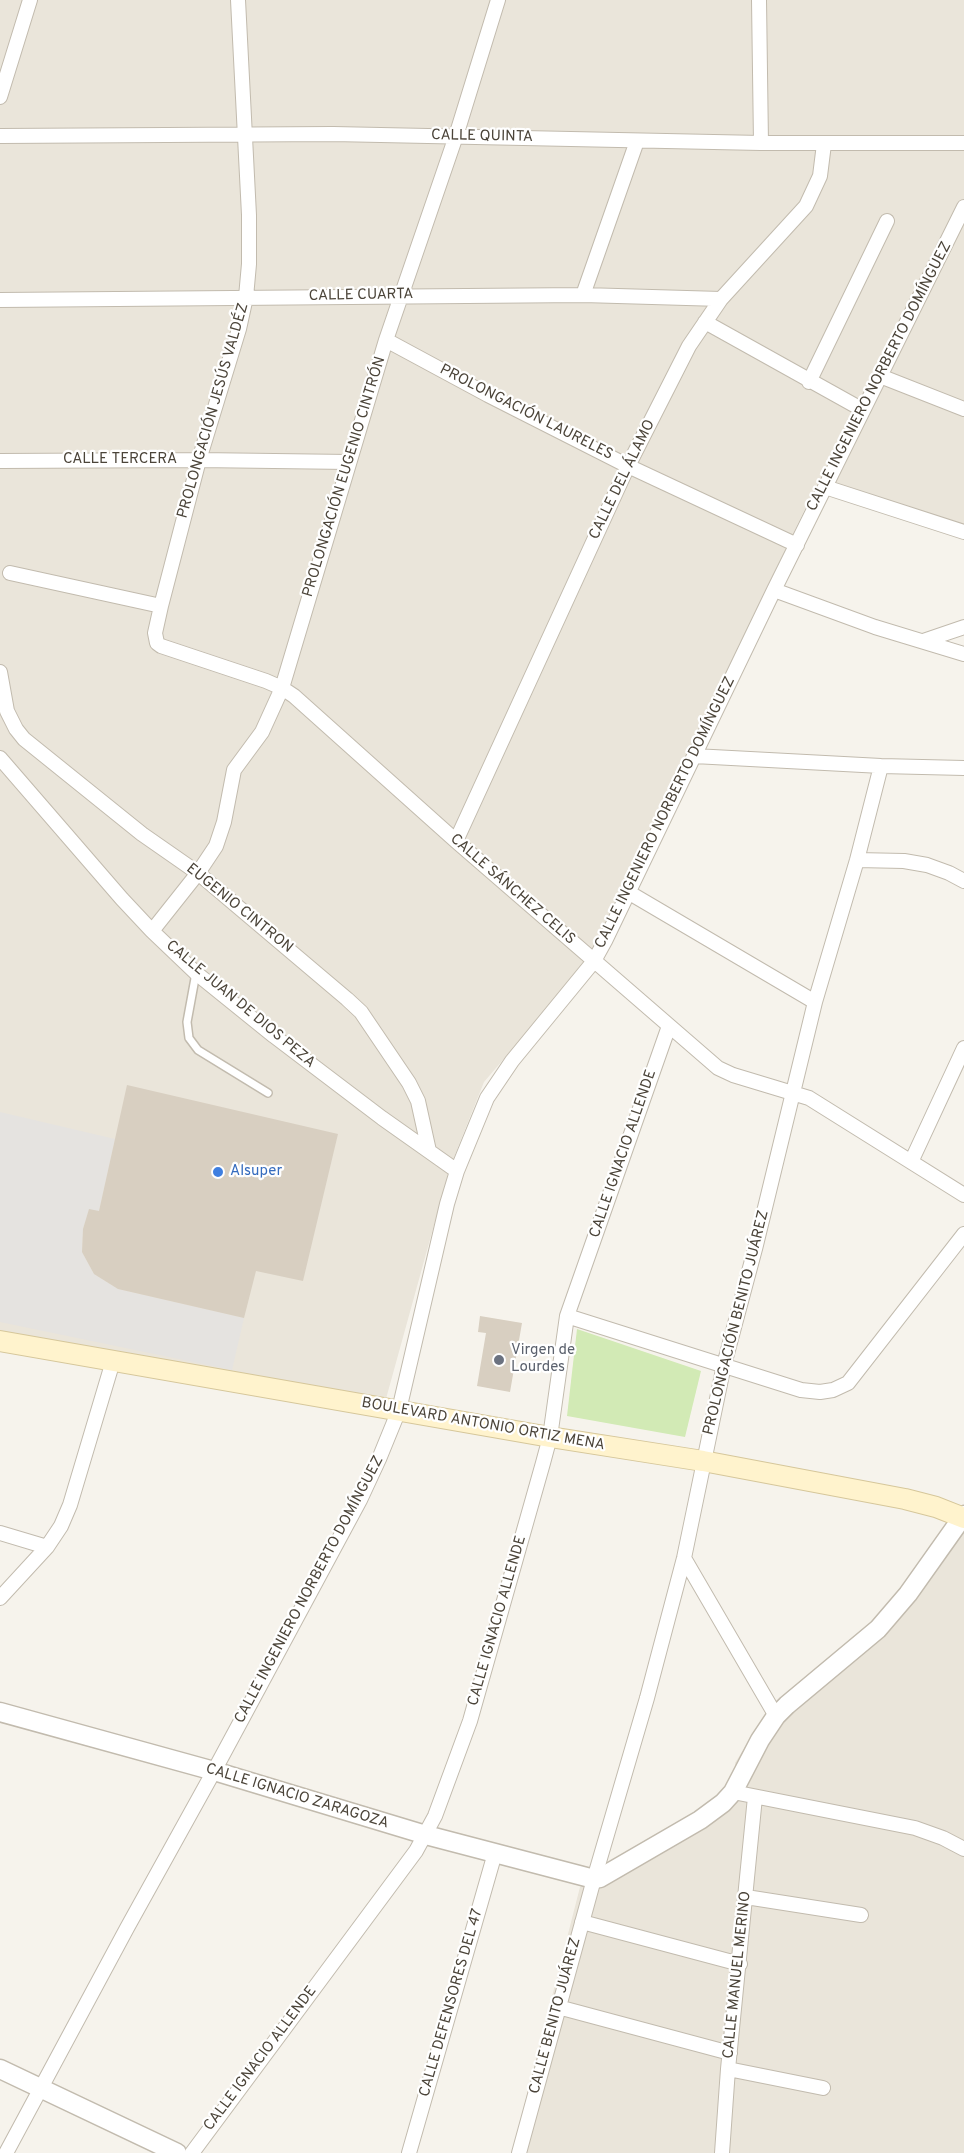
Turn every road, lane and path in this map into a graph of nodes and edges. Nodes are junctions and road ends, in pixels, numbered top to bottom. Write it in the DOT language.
graph roads {
  1 [pos="30,0"];
  2 [pos="238,0"];
  3 [pos="498,0"];
  4 [pos="759,0"];
  5 [pos="0,97"];
  6 [pos="247,134"];
  7 [pos="0,136"];
  8 [pos="456,136"];
  9 [pos="637,141"];
  10 [pos="761,143"];
  11 [pos="964,143"];
  12 [pos="824,144"];
  13 [pos="964,207"];
  14 [pos="888,221"];
  15 [pos="583,295"];
  16 [pos="400,296"];
  17 [pos="246,297"];
  18 [pos="721,298"];
  19 [pos="0,300"];
  20 [pos="705,322"];
  21 [pos="386,340"];
  22 [pos="880,376"];
  23 [pos="809,381"];
  24 [pos="964,409"];
  25 [pos="863,410"];
  26 [pos="0,460"];
  27 [pos="199,460"];
  28 [pos="349,462"];
  29 [pos="628,466"];
  30 [pos="825,487"];
  31 [pos="964,532"];
  32 [pos="797,545"];
  33 [pos="10,573"];
  34 [pos="774,590"];
  35 [pos="161,606"];
  36 [pos="964,627"];
  37 [pos="155,638"];
  38 [pos="923,641"];
  39 [pos="964,654"];
  40 [pos="0,672"];
  41 [pos="282,688"];
  42 [pos="4,714"];
  43 [pos="694,756"];
  44 [pos="2,763"];
  45 [pos="881,766"];
  46 [pos="964,768"];
  47 [pos="456,841"];
  48 [pos="857,860"];
  49 [pos="198,873"];
  50 [pos="964,880"];
  51 [pos="628,892"];
  52 [pos="152,931"];
  53 [pos="594,961"];
  54 [pos="196,973"];
  55 [pos="815,1002"];
  56 [pos="669,1026"];
  57 [pos="964,1048"];
  58 [pos="268,1093"];
  59 [pos="793,1093"];
  60 [pos="429,1151"];
  61 [pos="911,1162"];
  62 [pos="458,1171"];
  63 [pos="964,1196"];
  64 [pos="964,1234"];
  65 [pos="567,1316"];
  66 [pos="0,1341"];
  67 [pos="112,1361"];
  68 [pos="724,1365"];
  69 [pos="399,1410"];
  70 [pos="550,1437"];
  71 [pos="703,1461"];
  72 [pos="964,1517"];
  73 [pos="0,1533"];
  74 [pos="47,1547"];
  75 [pos="684,1558"];
  76 [pos="0,1598"];
  77 [pos="0,1712"];
  78 [pos="776,1716"];
  79 [pos="214,1772"];
  80 [pos="733,1792"];
  81 [pos="755,1797"];
  82 [pos="426,1835"];
  83 [pos="964,1849"];
  84 [pos="495,1853"];
  85 [pos="594,1879"];
  86 [pos="746,1897"];
  87 [pos="861,1915"];
  88 [pos="582,1922"];
  89 [pos="740,1964"];
  90 [pos="558,2007"];
  91 [pos="730,2053"];
  92 [pos="0,2069"];
  93 [pos="728,2069"];
  94 [pos="40,2088"];
  95 [pos="823,2088"];
  96 [pos="6,2153"];
  97 [pos="177,2153"];
  98 [pos="192,2153"];
  99 [pos="410,2153"];
  100 [pos="519,2153"];
  101 [pos="722,2153"];
  1 -- 5 [label="street"];
  2 -- 6 [label="street, PROLONGACIÓN JESÚS VALDÉZ"];
  3 -- 8 [label="street, PROLONGACIÓN EUGENIO CINTRÓN"];
  4 -- 10 [label="street"];
  6 -- 7 [label="street, CALLE QUINTA"];
  6 -- 8 [label="street, CALLE QUINTA"];
  6 -- 17 [label="street, PROLONGACIÓN JESÚS VALDÉZ"];
  8 -- 9 [label="street, CALLE QUINTA"];
  8 -- 16 [label="street, PROLONGACIÓN EUGENIO CINTRÓN"];
  9 -- 10 [label="street, CALLE QUINTA"];
  9 -- 15 [label="street"];
  10 -- 12 [label="street, CALLE QUINTA"];
  11 -- 12 [label="street, CALLE QUINTA"];
  12 -- 18 [label="street, CALLE DEL ÁLAMO"];
  13 -- 22 [label="street, CALLE INGENIERO NORBERTO DOMÍNGUEZ"];
  14 -- 23 [label="street"];
  15 -- 16 [label="street, CALLE CUARTA"];
  15 -- 18 [label="street, CALLE CUARTA"];
  16 -- 17 [label="street, CALLE CUARTA"];
  16 -- 21 [label="street, PROLONGACIÓN EUGENIO CINTRÓN"];
  17 -- 19 [label="street, CALLE CUARTA"];
  17 -- 27 [label="street, PROLONGACIÓN JESÚS VALDÉZ"];
  18 -- 20 [label="street, CALLE DEL ÁLAMO"];
  20 -- 23 [label="street"];
  20 -- 29 [label="street, CALLE DEL ÁLAMO"];
  21 -- 28 [label="street, PROLONGACIÓN EUGENIO CINTRÓN"];
  21 -- 29 [label="street, PROLONGACIÓN LAURELES"];
  22 -- 24 [label="street"];
  22 -- 25 [label="street, CALLE INGENIERO NORBERTO DOMÍNGUEZ"];
  23 -- 25 [label="street"];
  25 -- 30 [label="street, CALLE INGENIERO NORBERTO DOMÍNGUEZ"];
  26 -- 27 [label="street, CALLE TERCERA"];
  27 -- 28 [label="street, CALLE TERCERA"];
  27 -- 35 [label="street, PROLONGACIÓN JESÚS VALDÉZ"];
  28 -- 41 [label="street, PROLONGACIÓN EUGENIO CINTRÓN"];
  29 -- 32 [label="street, PROLONGACIÓN LAURELES"];
  29 -- 47 [label="street, CALLE DEL ÁLAMO"];
  30 -- 31 [label="street"];
  30 -- 32 [label="street, CALLE INGENIERO NORBERTO DOMÍNGUEZ"];
  32 -- 34 [label="street, CALLE INGENIERO NORBERTO DOMÍNGUEZ"];
  33 -- 35 [label="street"];
  34 -- 38 [label="street"];
  34 -- 43 [label="street, CALLE INGENIERO NORBERTO DOMÍNGUEZ"];
  35 -- 37 [label="street, PROLONGACIÓN JESÚS VALDÉZ"];
  36 -- 38 [label="street"];
  37 -- 41 [label="street, CALLE SÁNCHEZ CELIS"];
  38 -- 39 [label="street"];
  40 -- 42 [label="street"];
  41 -- 47 [label="street, CALLE SÁNCHEZ CELIS"];
  41 -- 49 [label="street, PROLONGACIÓN EUGENIO CINTRÓN"];
  42 -- 49 [label="street, EUGENIO CINTRON"];
  43 -- 45 [label="street"];
  43 -- 51 [label="street, CALLE INGENIERO NORBERTO DOMÍNGUEZ"];
  44 -- 52 [label="street, CALLE JUAN DE DIOS PEZA"];
  45 -- 46 [label="street"];
  45 -- 48 [label="street, PROLONGACIÓN BENITO JUÁREZ"];
  47 -- 53 [label="street, CALLE SÁNCHEZ CELIS"];
  48 -- 50 [label="street"];
  48 -- 55 [label="street, PROLONGACIÓN BENITO JUÁREZ"];
  49 -- 52 [label="street, PROLONGACIÓN EUGENIO CINTRÓN"];
  49 -- 60 [label="street, EUGENIO CINTRON"];
  51 -- 53 [label="street, CALLE INGENIERO NORBERTO DOMÍNGUEZ"];
  51 -- 55 [label="street"];
  52 -- 54 [label="street, CALLE JUAN DE DIOS PEZA"];
  53 -- 56 [label="street, CALLE SÁNCHEZ CELIS"];
  53 -- 62 [label="street, CALLE INGENIERO NORBERTO DOMÍNGUEZ"];
  54 -- 58 [label="lane"];
  54 -- 60 [label="street, CALLE JUAN DE DIOS PEZA"];
  55 -- 59 [label="street, PROLONGACIÓN BENITO JUÁREZ"];
  56 -- 59 [label="street, CALLE SÁNCHEZ CELIS"];
  56 -- 65 [label="street, CALLE IGNACIO ALLENDE"];
  57 -- 61 [label="street"];
  59 -- 61 [label="street, CALLE SÁNCHEZ CELIS"];
  59 -- 68 [label="street, PROLONGACIÓN BENITO JUÁREZ"];
  60 -- 62 [label="street, CALLE JUAN DE DIOS PEZA"];
  61 -- 63 [label="street, CALLE SÁNCHEZ CELIS"];
  62 -- 69 [label="street, CALLE INGENIERO NORBERTO DOMÍNGUEZ"];
  64 -- 68 [label="street"];
  65 -- 68 [label="street"];
  65 -- 70 [label="street, CALLE IGNACIO ALLENDE"];
  66 -- 67 [label="main road, BOULEVARD ANTONIO ORTIZ MENA"];
  67 -- 69 [label="main road, BOULEVARD ANTONIO ORTIZ MENA"];
  67 -- 74 [label="street"];
  68 -- 71 [label="street, PROLONGACIÓN BENITO JUÁREZ"];
  69 -- 70 [label="main road, BOULEVARD ANTONIO ORTIZ MENA"];
  69 -- 79 [label="street, CALLE INGENIERO NORBERTO DOMÍNGUEZ"];
  70 -- 71 [label="main road, BOULEVARD ANTONIO ORTIZ MENA"];
  70 -- 82 [label="street, CALLE IGNACIO ALLENDE"];
  71 -- 72 [label="main road, BOULEVARD ANTONIO ORTIZ MENA"];
  71 -- 75 [label="street, PROLONGACIÓN BENITO JUÁREZ"];
  72 -- 78 [label="street"];
  73 -- 74 [label="street"];
  74 -- 76 [label="street"];
  75 -- 78 [label="street"];
  75 -- 85 [label="street, PROLONGACIÓN BENITO JUÁREZ"];
  77 -- 79 [label="street, CALLE IGNACIO ZARAGOZA"];
  78 -- 80 [label="street"];
  79 -- 82 [label="street, CALLE IGNACIO ZARAGOZA"];
  79 -- 94 [label="street, CALLE INGENIERO NORBERTO DOMÍNGUEZ"];
  80 -- 81 [label="street"];
  80 -- 85 [label="street"];
  81 -- 83 [label="street"];
  81 -- 86 [label="street, CALLE MANUEL MERINO"];
  82 -- 84 [label="street, CALLE IGNACIO ZARAGOZA"];
  82 -- 98 [label="street, CALLE IGNACIO ALLENDE"];
  84 -- 85 [label="street, CALLE IGNACIO ZARAGOZA"];
  84 -- 99 [label="street, CALLE DEFENSORES DEL 47"];
  85 -- 88 [label="street, CALLE BENITO JUÁREZ"];
  86 -- 87 [label="street"];
  86 -- 89 [label="street, CALLE MANUEL MERINO"];
  88 -- 89 [label="street"];
  88 -- 90 [label="street, CALLE BENITO JUÁREZ"];
  89 -- 91 [label="street, CALLE MANUEL MERINO"];
  90 -- 91 [label="street"];
  90 -- 100 [label="street, CALLE BENITO JUÁREZ"];
  91 -- 93 [label="street, CALLE MANUEL MERINO"];
  92 -- 94 [label="street"];
  93 -- 95 [label="street"];
  93 -- 101 [label="street, CALLE MANUEL MERINO"];
  94 -- 96 [label="street, CALLE INGENIERO NORBERTO DOMÍNGUEZ"];
  94 -- 97 [label="street"];
}
